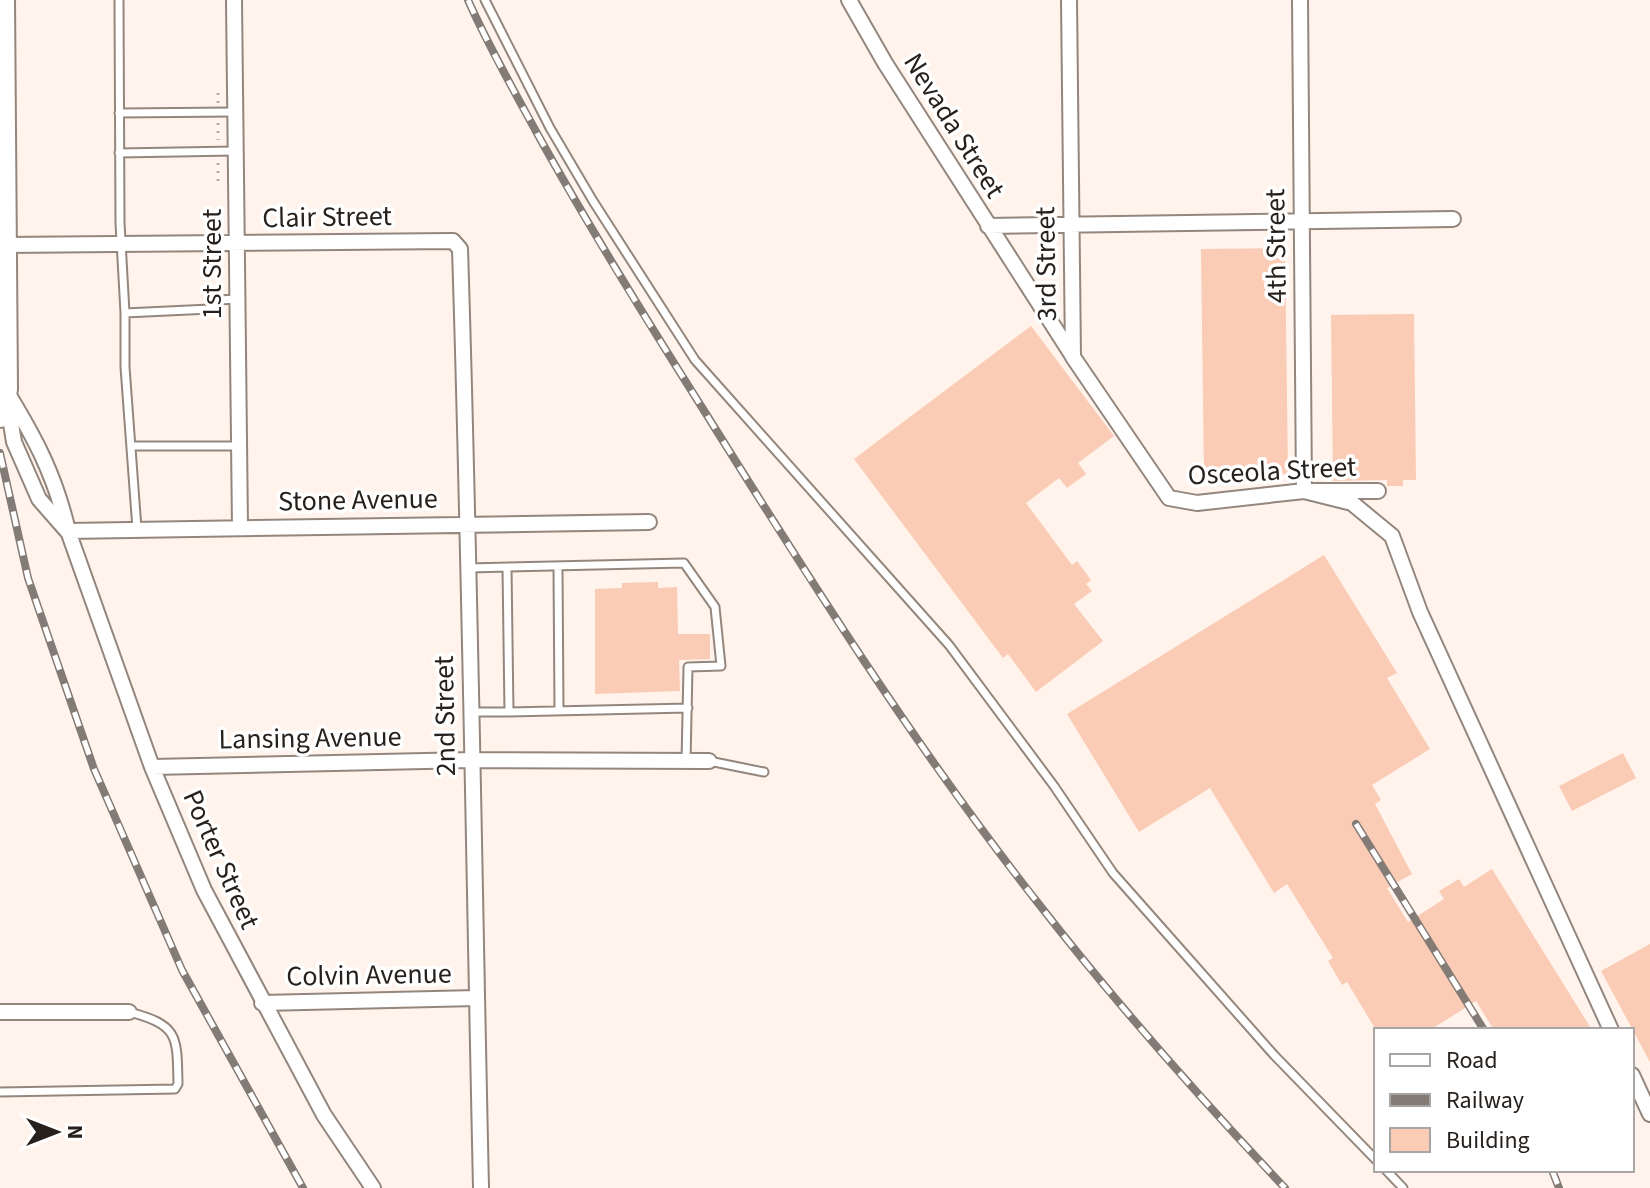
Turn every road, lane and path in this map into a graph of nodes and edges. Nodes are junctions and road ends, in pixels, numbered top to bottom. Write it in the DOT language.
graph roads {
  1 [pos="2,0"];
  2 [pos="119,0"];
  3 [pos="234,0"];
  4 [pos="485,0"];
  5 [pos="849,0"];
  6 [pos="1069,0"];
  7 [pos="1300,0"];
  8 [pos="218,93"];
  9 [pos="218,112"];
  10 [pos="234,112"];
  11 [pos="119,113"];
  12 [pos="235,151"];
  13 [pos="218,152"];
  14 [pos="119,153"];
  15 [pos="218,183"];
  16 [pos="1453,219"];
  17 [pos="1300,221"];
  18 [pos="1070,225"];
  19 [pos="988,226"];
  20 [pos="238,243"];
  21 [pos="122,244"];
  22 [pos="458,244"];
  23 [pos="4,245"];
  24 [pos="237,299"];
  25 [pos="125,313"];
  26 [pos="1073,357"];
  27 [pos="5,389"];
  28 [pos="0,415"];
  29 [pos="131,446"];
  30 [pos="238,446"];
  31 [pos="1304,491"];
  32 [pos="1378,491"];
  33 [pos="1169,498"];
  34 [pos="649,522"];
  35 [pos="469,524"];
  36 [pos="240,527"];
  37 [pos="137,529"];
  38 [pos="68,531"];
  39 [pos="468,568"];
  40 [pos="507,568"];
  41 [pos="558,568"];
  42 [pos="688,708"];
  43 [pos="559,710"];
  44 [pos="470,712"];
  45 [pos="509,712"];
  46 [pos="471,760"];
  47 [pos="709,761"];
  48 [pos="686,762"];
  49 [pos="152,767"];
  50 [pos="764,772"];
  51 [pos="477,998"];
  52 [pos="262,1003"];
  53 [pos="0,1012"];
  54 [pos="129,1012"];
  55 [pos="1610,1028"];
  56 [pos="1634,1079"];
  57 [pos="0,1092"];
  58 [pos="1650,1114"];
  59 [pos="1374,1158"];
  60 [pos="1388,1172"];
  61 [pos="373,1188"];
  62 [pos="481,1188"];
  63 [pos="1403,1188"];
  1 -- 23 [label="highway"];
  2 -- 11 [label="lane"];
  3 -- 10 [label="street, 1st Street"];
  4 -- 59 [label="lane"];
  5 -- 19 [label="street, Nevada Street"];
  6 -- 18 [label="street, 3rd Street"];
  7 -- 17 [label="street, 4th Street"];
  8 -- 9 [label="path"];
  9 -- 10 [label="lane"];
  9 -- 11 [label="lane"];
  9 -- 13 [label="path"];
  10 -- 12 [label="street, 1st Street"];
  11 -- 14 [label="lane"];
  12 -- 13 [label="lane"];
  12 -- 20 [label="street, 1st Street"];
  13 -- 14 [label="lane"];
  13 -- 15 [label="path"];
  14 -- 21 [label="lane"];
  16 -- 17 [label="street"];
  17 -- 18 [label="street"];
  17 -- 31 [label="street, 4th Street"];
  18 -- 19 [label="street"];
  18 -- 26 [label="street, 3rd Street"];
  19 -- 26 [label="street, Nevada Street"];
  20 -- 21 [label="street, Clair Street"];
  20 -- 22 [label="street, Clair Street"];
  20 -- 24 [label="street, 1st Street"];
  21 -- 23 [label="street, Clair Street"];
  21 -- 25 [label="lane"];
  22 -- 35 [label="street, 2nd Street"];
  23 -- 27 [label="highway"];
  24 -- 25 [label="lane"];
  24 -- 30 [label="street, 1st Street"];
  25 -- 29 [label="lane"];
  26 -- 33 [label="street, 3rd Street"];
  27 -- 28 [label="highway"];
  27 -- 38 [label="street, Porter Street"];
  29 -- 30 [label="lane"];
  29 -- 37 [label="lane"];
  30 -- 36 [label="street, 1st Street"];
  31 -- 32 [label="street, Osceola Street"];
  31 -- 33 [label="street, Osceola Street"];
  31 -- 55 [label="street"];
  34 -- 35 [label="street, Stone Avenue"];
  35 -- 36 [label="street, Stone Avenue"];
  35 -- 39 [label="street, 2nd Street"];
  36 -- 37 [label="street, Stone Avenue"];
  37 -- 38 [label="street, Stone Avenue"];
  38 -- 49 [label="street, Porter Street"];
  39 -- 40 [label="lane"];
  39 -- 44 [label="street, 2nd Street"];
  40 -- 41 [label="lane"];
  40 -- 45 [label="lane"];
  41 -- 42 [label="lane"];
  41 -- 43 [label="lane"];
  42 -- 43 [label="lane"];
  42 -- 48 [label="lane"];
  43 -- 45 [label="lane"];
  44 -- 45 [label="lane"];
  44 -- 46 [label="street, 2nd Street"];
  46 -- 48 [label="street, Lansing Avenue"];
  46 -- 49 [label="street, Lansing Avenue"];
  46 -- 51 [label="street, 2nd Street"];
  47 -- 48 [label="street, Lansing Avenue"];
  47 -- 50 [label="lane"];
  49 -- 52 [label="street, Porter Street"];
  51 -- 52 [label="street, Colvin Avenue"];
  51 -- 62 [label="street, 2nd Street"];
  52 -- 61 [label="street, Porter Street"];
  53 -- 54 [label="street"];
  54 -- 57 [label="lane"];
  56 -- 58 [label="street"];
  60 -- 63 [label="lane"];
}
